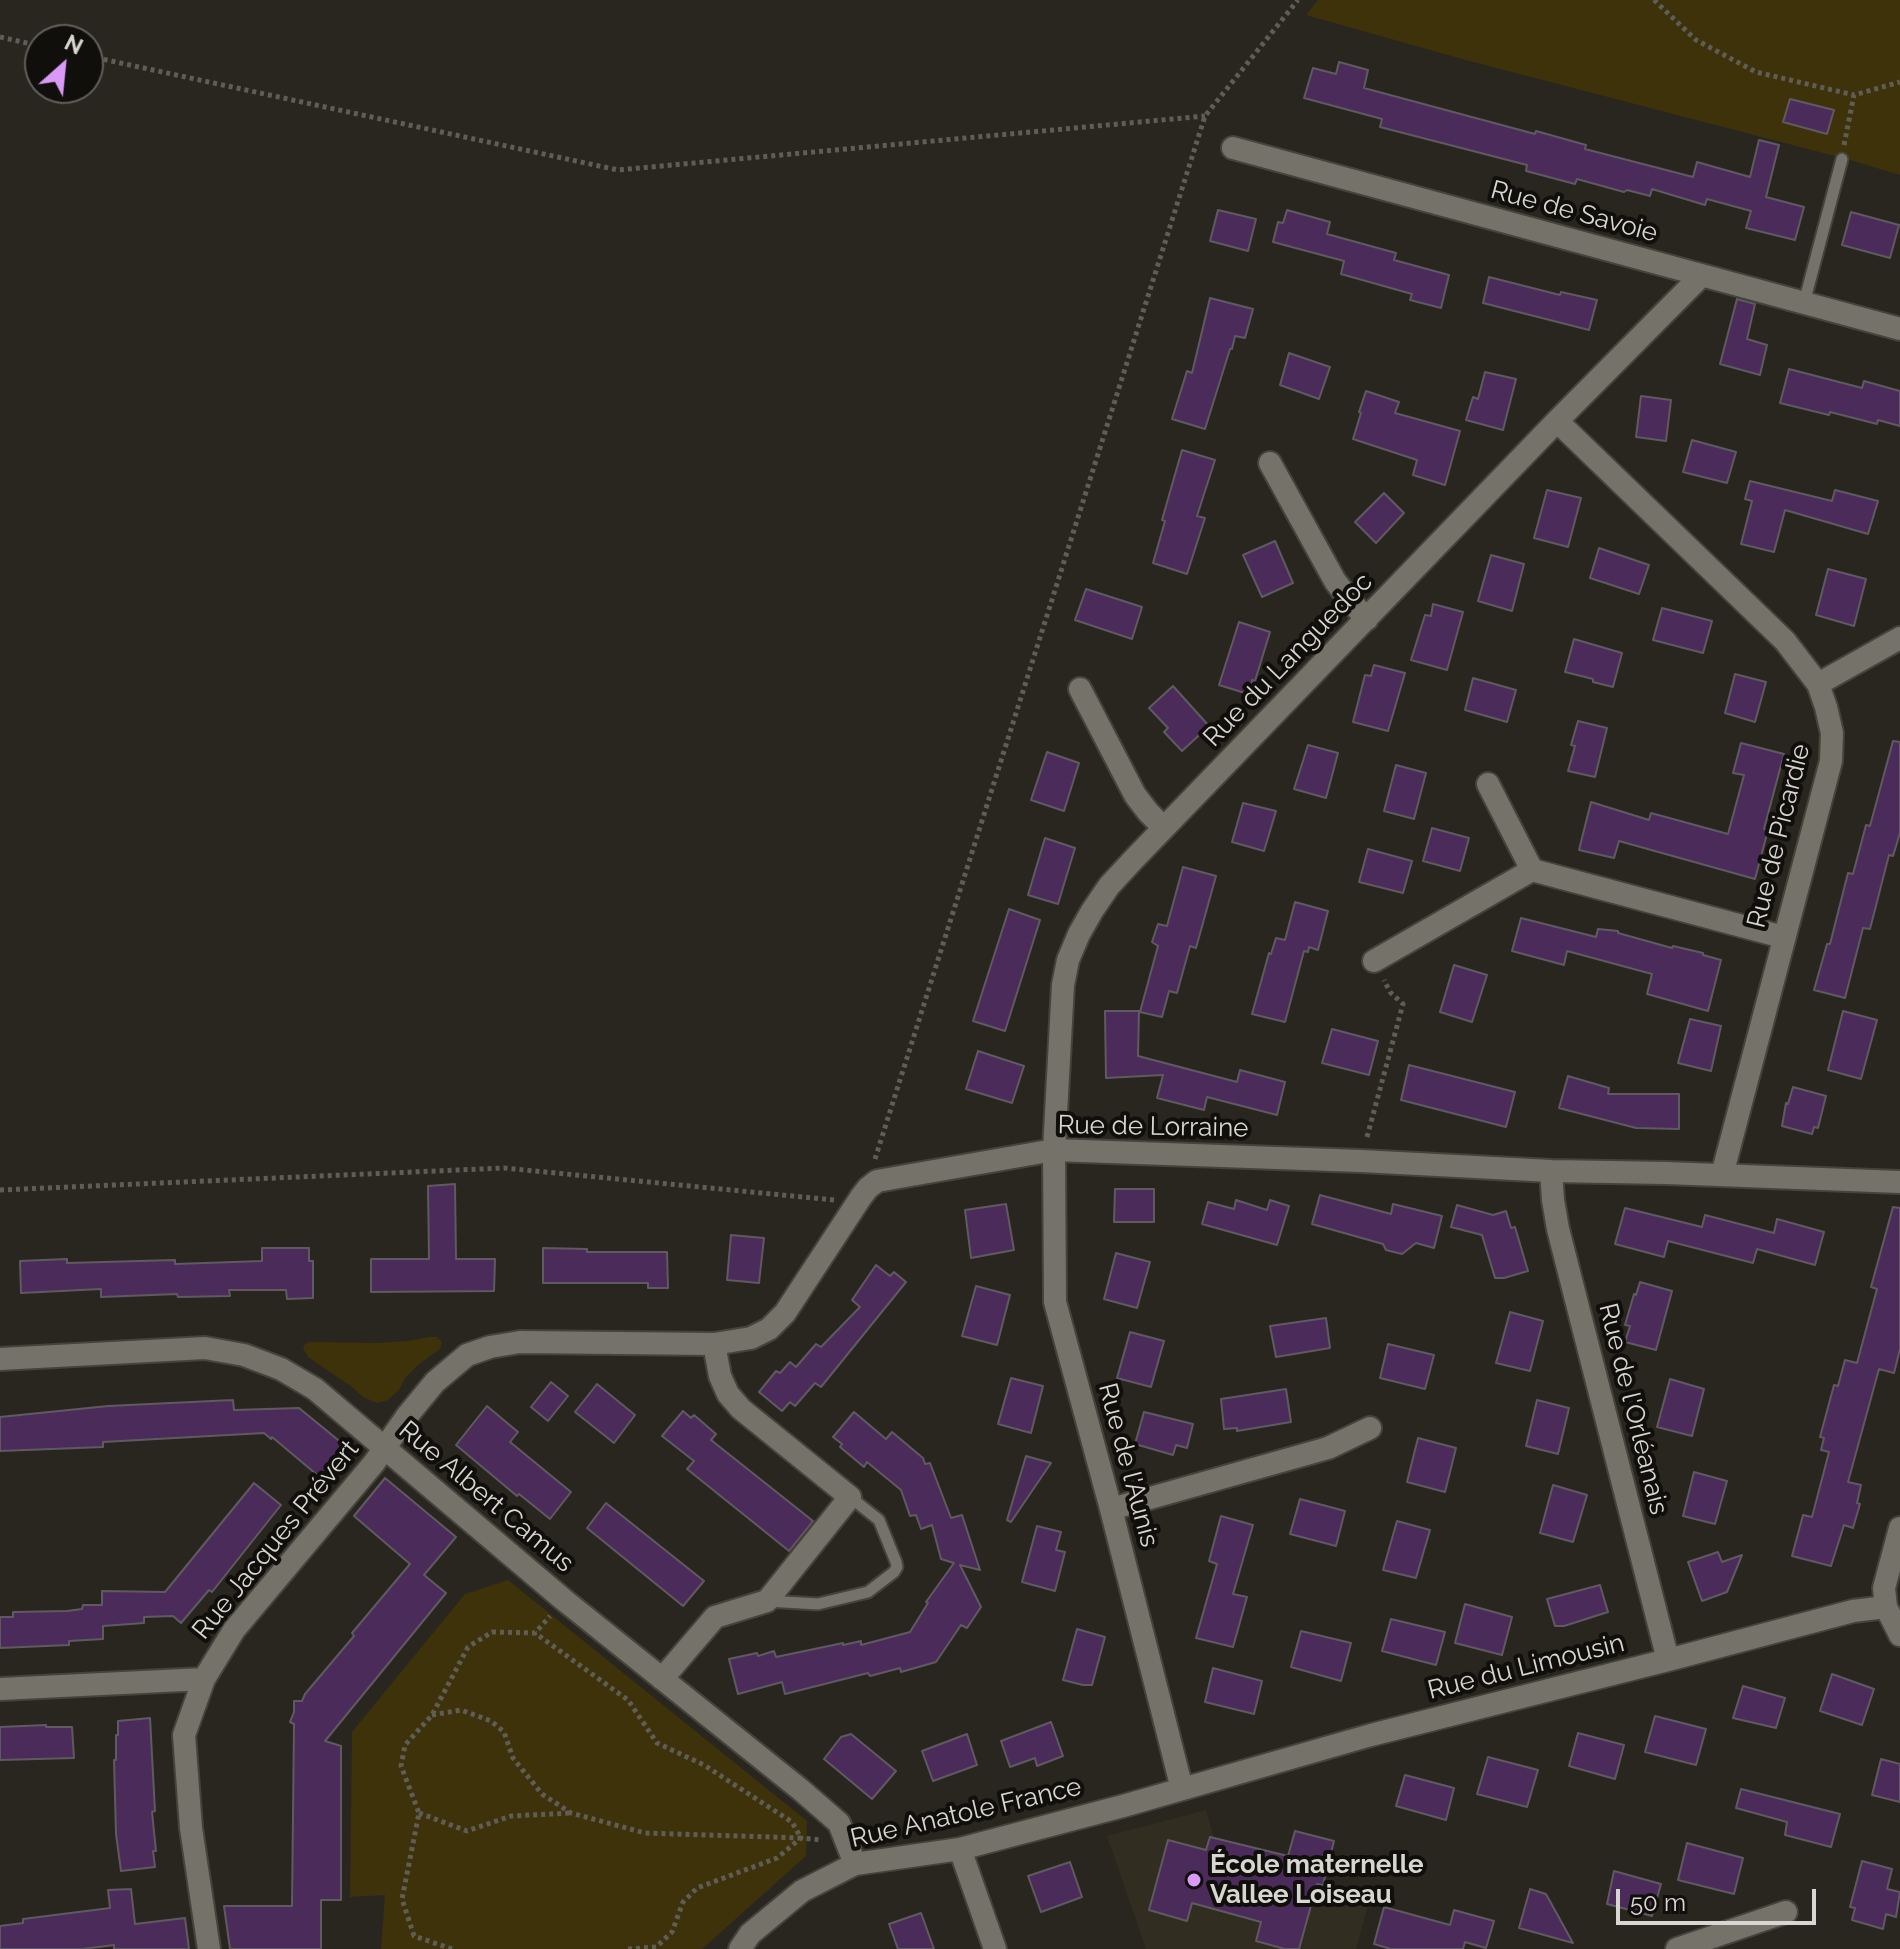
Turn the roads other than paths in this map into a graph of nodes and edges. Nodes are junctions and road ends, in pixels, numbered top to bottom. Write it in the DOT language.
graph roads {
  1 [pos="1233,148"];
  2 [pos="1842,159"];
  3 [pos="1701,276"];
  4 [pos="1804,303"];
  5 [pos="1900,329"];
  6 [pos="1557,421"];
  7 [pos="1270,463"];
  8 [pos="1367,619"];
  9 [pos="1900,638"];
  10 [pos="1818,684"];
  11 [pos="1080,689"];
  12 [pos="1488,784"];
  13 [pos="1164,828"];
  14 [pos="1532,870"];
  15 [pos="1783,937"];
  16 [pos="1374,961"];
  17 [pos="1054,1150"];
  18 [pos="1551,1171"];
  19 [pos="1722,1175"];
  20 [pos="1900,1182"];
  21 [pos="714,1344"];
  22 [pos="0,1359"];
  23 [pos="1370,1428"];
  24 [pos="385,1447"];
  25 [pos="850,1497"];
  26 [pos="1111,1509"];
  27 [pos="1900,1528"];
  28 [pos="767,1601"];
  29 [pos="1886,1607"];
  30 [pos="1900,1635"];
  31 [pos="1668,1660"];
  32 [pos="204,1679"];
  33 [pos="662,1679"];
  34 [pos="0,1689"];
  35 [pos="1182,1789"];
  36 [pos="960,1849"];
  37 [pos="855,1864"];
  38 [pos="1786,1912"];
  39 [pos="209,1949"];
  40 [pos="740,1949"];
  41 [pos="995,1949"];
  42 [pos="1677,1949"];
  1 -- 3 [label="street, Rue de Savoie"];
  2 -- 4 [label="lane"];
  3 -- 4 [label="street, Rue de Savoie"];
  3 -- 6 [label="street, Rue du Languedoc"];
  4 -- 5 [label="street, Rue de Savoie"];
  6 -- 8 [label="street, Rue du Languedoc"];
  6 -- 10 [label="street, Rue de Picardie"];
  7 -- 8 [label="street"];
  8 -- 13 [label="street, Rue du Languedoc"];
  9 -- 10 [label="street"];
  10 -- 15 [label="street, Rue de Picardie"];
  11 -- 13 [label="street"];
  12 -- 14 [label="street"];
  13 -- 17 [label="street, Rue du Languedoc"];
  14 -- 15 [label="street"];
  14 -- 16 [label="street"];
  15 -- 19 [label="street, Rue de Picardie"];
  17 -- 18 [label="street, Rue de Lorraine"];
  17 -- 21 [label="street, Rue de Lorraine"];
  17 -- 26 [label="street, Rue de l'Aunis"];
  18 -- 19 [label="street, Rue de Lorraine"];
  18 -- 31 [label="street, Rue de l'Orléanais"];
  19 -- 20 [label="street, Rue de Lorraine"];
  21 -- 24 [label="street, Rue de Lorraine"];
  21 -- 25 [label="street"];
  22 -- 24 [label="street, Rue Albert Camus"];
  23 -- 26 [label="street"];
  24 -- 32 [label="street, Rue Jacques Prévert"];
  24 -- 33 [label="street, Rue Albert Camus"];
  25 -- 28 [label="street"];
  25 -- 28 [label="lane"];
  26 -- 35 [label="street, Rue de l'Aunis"];
  27 -- 29 [label="street"];
  28 -- 33 [label="street"];
  29 -- 30 [label="street"];
  29 -- 31 [label="street, Rue du Limousin"];
  31 -- 35 [label="street, Rue du Limousin"];
  32 -- 34 [label="street"];
  32 -- 39 [label="street, Rue Jacques Prévert"];
  33 -- 37 [label="street, Rue Albert Camus"];
  35 -- 36 [label="street, Rue Anatole France"];
  36 -- 37 [label="street, Rue Anatole France"];
  36 -- 41 [label="street"];
  37 -- 40 [label="street, Rue Anatole France"];
  38 -- 42 [label="street"];
}
